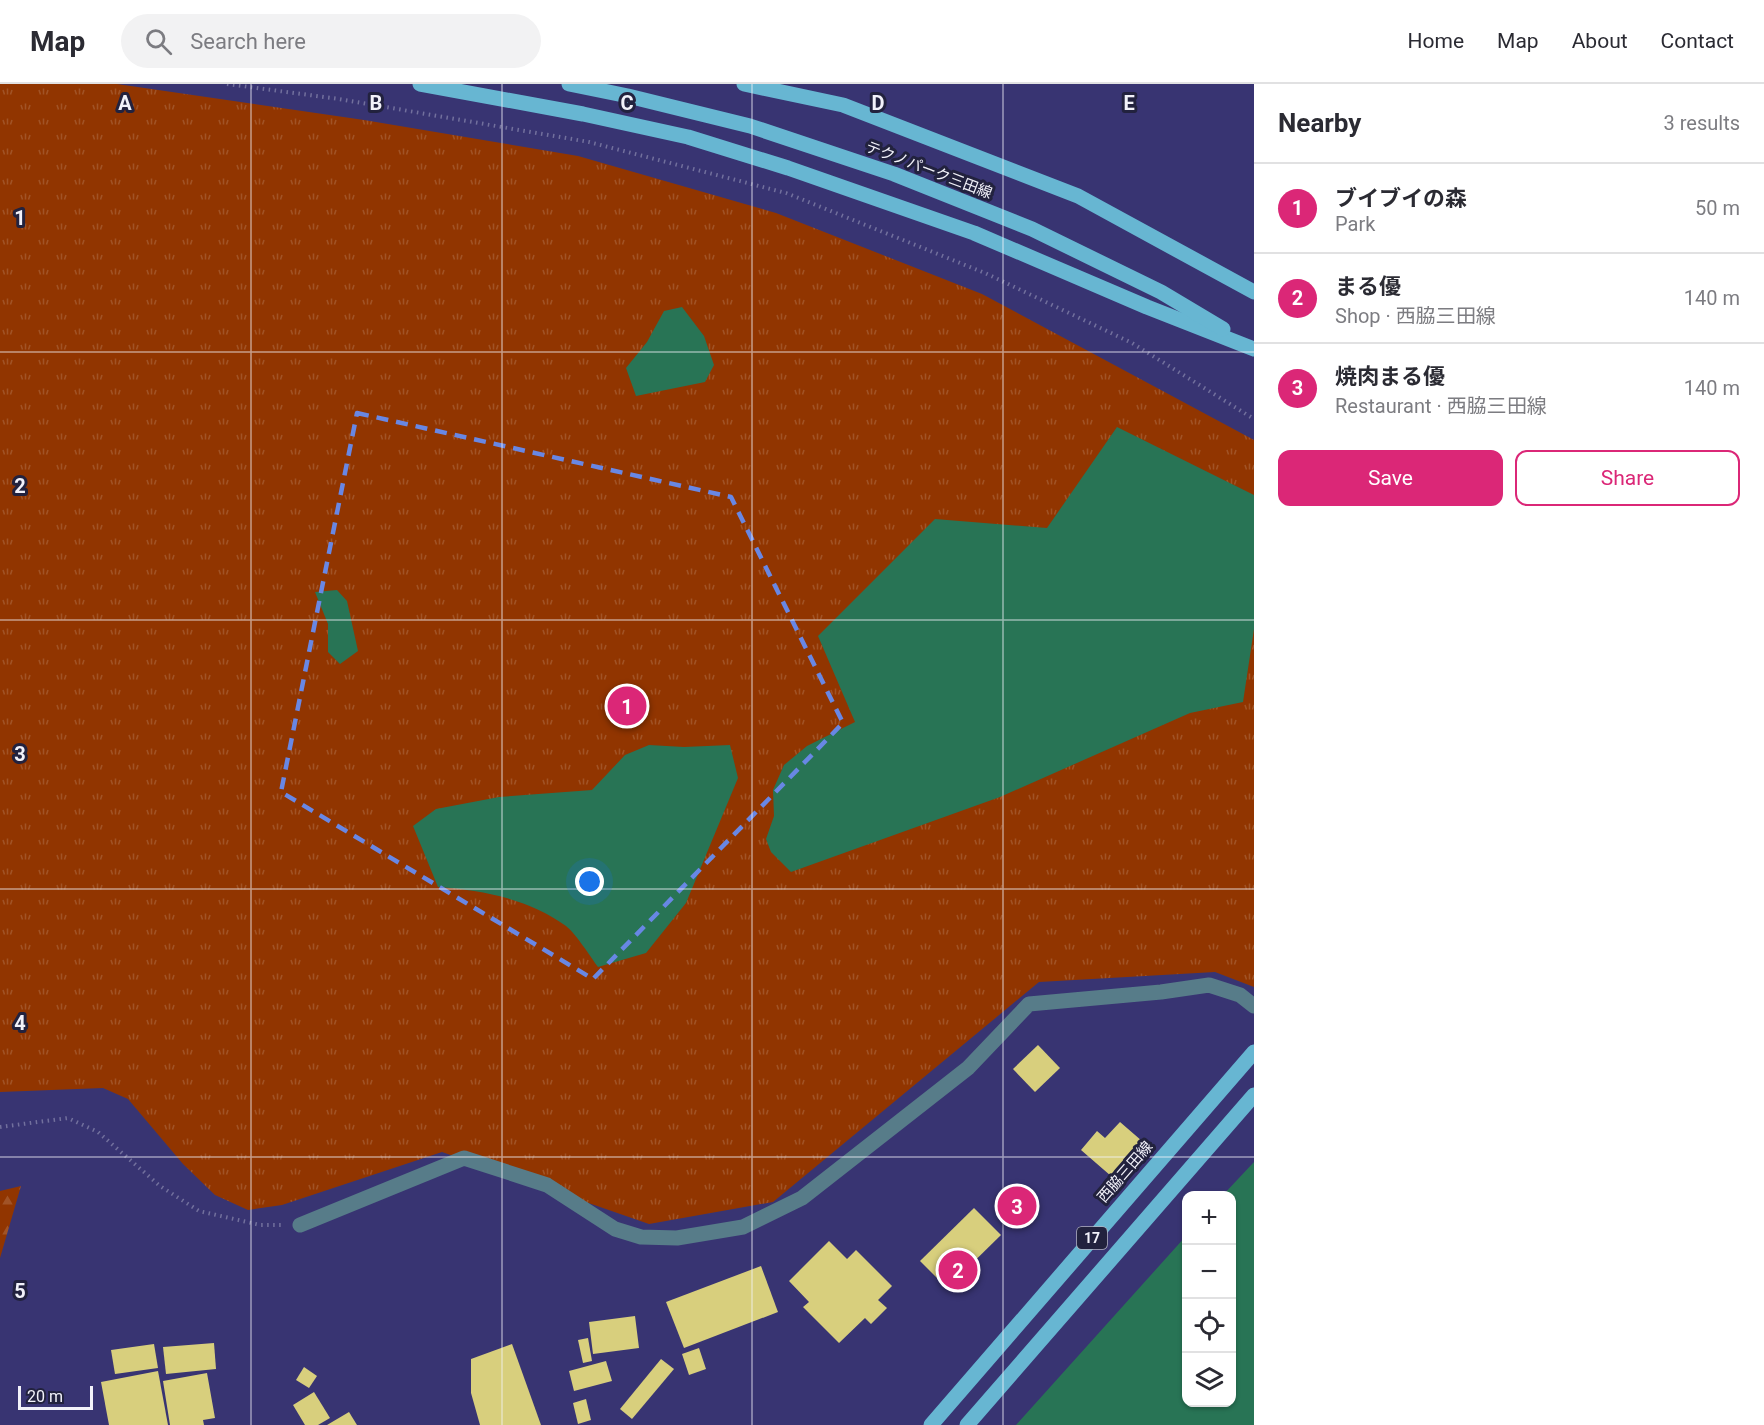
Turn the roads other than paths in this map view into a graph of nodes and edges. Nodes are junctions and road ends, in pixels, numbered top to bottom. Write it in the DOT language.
graph roads {
  1 [pos="420,84"];
  2 [pos="569,84"];
  3 [pos="744,84"];
  4 [pos="783,84"];
  5 [pos="843,105"];
  6 [pos="1254,292"];
  7 [pos="1254,348"];
  8 [pos="1254,1006"];
  9 [pos="1254,1052"];
  10 [pos="1254,1095"];
  11 [pos="300,1225"];
  12 [pos="931,1425"];
  13 [pos="967,1425"];
  1 -- 7 [label="main road"];
  2 -- 7 [label="main road, テクノパーク三田線"];
  3 -- 5 [label="main road, テクノパーク三田線"];
  4 -- 5 [label="main road"];
  5 -- 6 [label="main road, テクノパーク三田線"];
  8 -- 11 [label="street"];
  9 -- 12 [label="main road, 西脇三田線 / 17"];
  10 -- 13 [label="main road, 17"];
}
